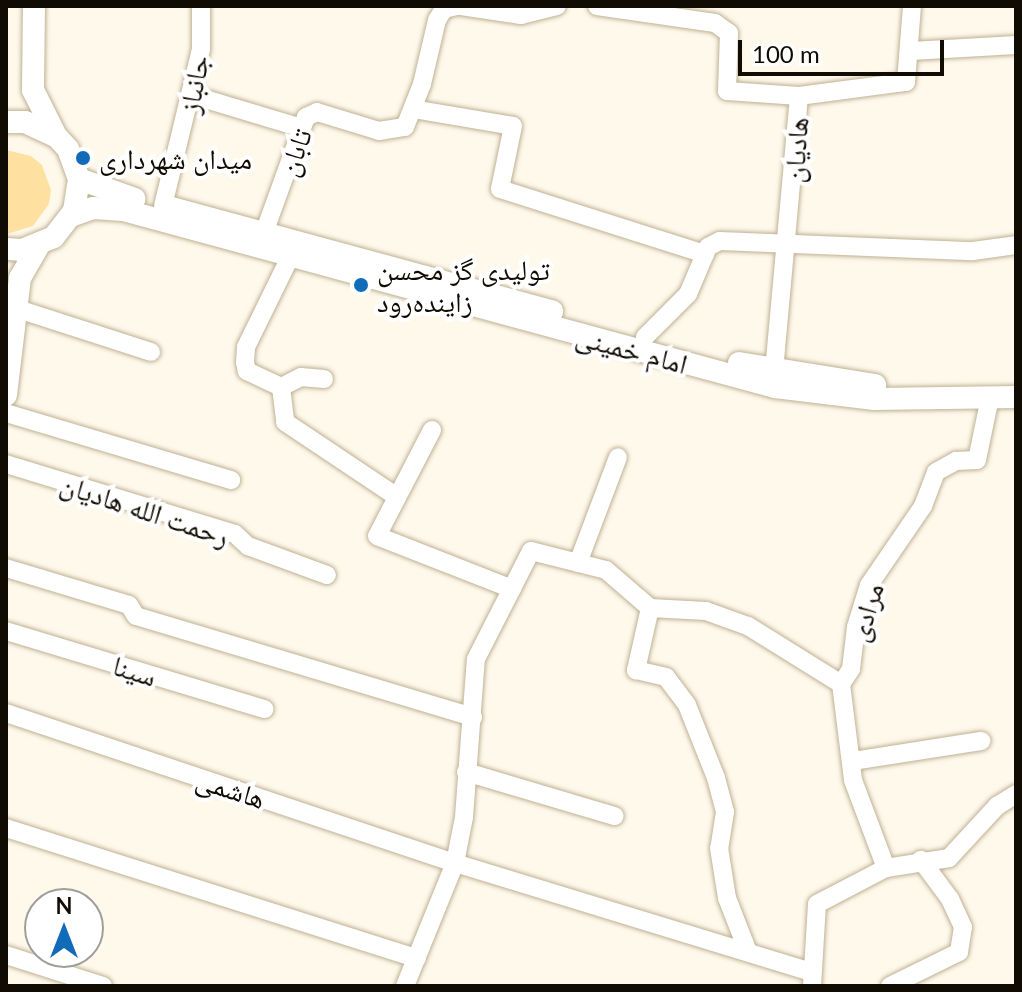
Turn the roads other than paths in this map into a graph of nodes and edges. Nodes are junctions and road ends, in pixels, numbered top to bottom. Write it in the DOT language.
graph roads {
  1 [pos="34,6"];
  2 [pos="201,6"];
  3 [pos="459,6"];
  4 [pos="557,6"];
  5 [pos="597,6"];
  6 [pos="912,6"];
  7 [pos="1016,45"];
  8 [pos="911,51"];
  9 [pos="192,95"];
  10 [pos="799,96"];
  11 [pos="413,109"];
  12 [pos="6,122"];
  13 [pos="302,128"];
  14 [pos="57,137"];
  15 [pos="79,179"];
  16 [pos="163,206"];
  17 [pos="71,216"];
  18 [pos="264,233"];
  19 [pos="788,244"];
  20 [pos="39,245"];
  21 [pos="1016,245"];
  22 [pos="6,249"];
  23 [pos="705,254"];
  24 [pos="290,257"];
  25 [pos="15,308"];
  26 [pos="642,344"];
  27 [pos="151,352"];
  28 [pos="774,371"];
  29 [pos="324,379"];
  30 [pos="1016,382"];
  31 [pos="281,387"];
  32 [pos="6,395"];
  33 [pos="990,397"];
  34 [pos="1016,397"];
  35 [pos="6,413"];
  36 [pos="432,430"];
  37 [pos="618,457"];
  38 [pos="6,464"];
  39 [pos="231,480"];
  40 [pos="397,497"];
  41 [pos="578,563"];
  42 [pos="6,568"];
  43 [pos="327,575"];
  44 [pos="512,589"];
  45 [pos="650,608"];
  46 [pos="6,631"];
  47 [pos="841,684"];
  48 [pos="264,709"];
  49 [pos="6,713"];
  50 [pos="473,717"];
  51 [pos="981,741"];
  52 [pos="853,761"];
  53 [pos="466,772"];
  54 [pos="1016,794"];
  55 [pos="615,816"];
  56 [pos="6,828"];
  57 [pos="921,860"];
  58 [pos="455,863"];
  59 [pos="886,868"];
  60 [pos="748,952"];
  61 [pos="6,955"];
  62 [pos="417,958"];
  63 [pos="812,979"];
  64 [pos="103,986"];
  65 [pos="405,986"];
  66 [pos="890,986"];
  1 -- 14 [label="main road"];
  2 -- 9 [label="street, جانباز"];
  3 -- 4 [label="street"];
  3 -- 11 [label="street"];
  5 -- 10 [label="street"];
  6 -- 8 [label="street, هادیان"];
  7 -- 8 [label="street"];
  8 -- 10 [label="street, هادیان"];
  9 -- 13 [label="street"];
  9 -- 16 [label="street, جانباز"];
  10 -- 19 [label="street, هادیان"];
  11 -- 13 [label="street, تابان"];
  11 -- 23 [label="street"];
  12 -- 14 [label="main road"];
  13 -- 18 [label="street, تابان"];
  14 -- 15 [label="main road"];
  15 -- 16 [label="main road, امام خمینی"];
  15 -- 17 [label="main road"];
  16 -- 18 [label="main road, امام خمینی"];
  17 -- 20 [label="main road"];
  17 -- 24 [label="main road, امام خمینی"];
  18 -- 26 [label="main road, امام خمینی"];
  19 -- 21 [label="street"];
  19 -- 23 [label="street"];
  19 -- 28 [label="street, هادیان"];
  20 -- 22 [label="main road"];
  20 -- 25 [label="main road"];
  23 -- 26 [label="street"];
  24 -- 26 [label="main road, امام خمینی"];
  24 -- 31 [label="street"];
  25 -- 27 [label="street"];
  25 -- 32 [label="main road"];
  26 -- 28 [label="main road, امام خمینی"];
  26 -- 33 [label="main road, امام خمینی"];
  28 -- 30 [label="main road, امام خمینی"];
  29 -- 31 [label="street"];
  31 -- 40 [label="street"];
  33 -- 34 [label="main road, امام خمینی"];
  33 -- 47 [label="street, مرادی"];
  35 -- 39 [label="street"];
  36 -- 40 [label="street"];
  37 -- 41 [label="street"];
  38 -- 43 [label="street, رحمت الله هادیان"];
  40 -- 44 [label="street"];
  41 -- 44 [label="street"];
  41 -- 45 [label="street"];
  42 -- 50 [label="street"];
  44 -- 50 [label="street"];
  45 -- 47 [label="street"];
  45 -- 60 [label="street"];
  46 -- 48 [label="street, سینا"];
  47 -- 52 [label="street, مرادی"];
  49 -- 58 [label="street, هاشمی"];
  50 -- 53 [label="street"];
  51 -- 52 [label="street"];
  52 -- 59 [label="street, مرادی"];
  53 -- 55 [label="street"];
  53 -- 58 [label="street"];
  54 -- 57 [label="street"];
  56 -- 62 [label="street"];
  57 -- 59 [label="street"];
  57 -- 66 [label="street"];
  58 -- 60 [label="street, هاشمی"];
  58 -- 62 [label="street"];
  59 -- 63 [label="street"];
  60 -- 63 [label="street, هاشمی"];
  61 -- 64 [label="street"];
  62 -- 65 [label="street"];
}
